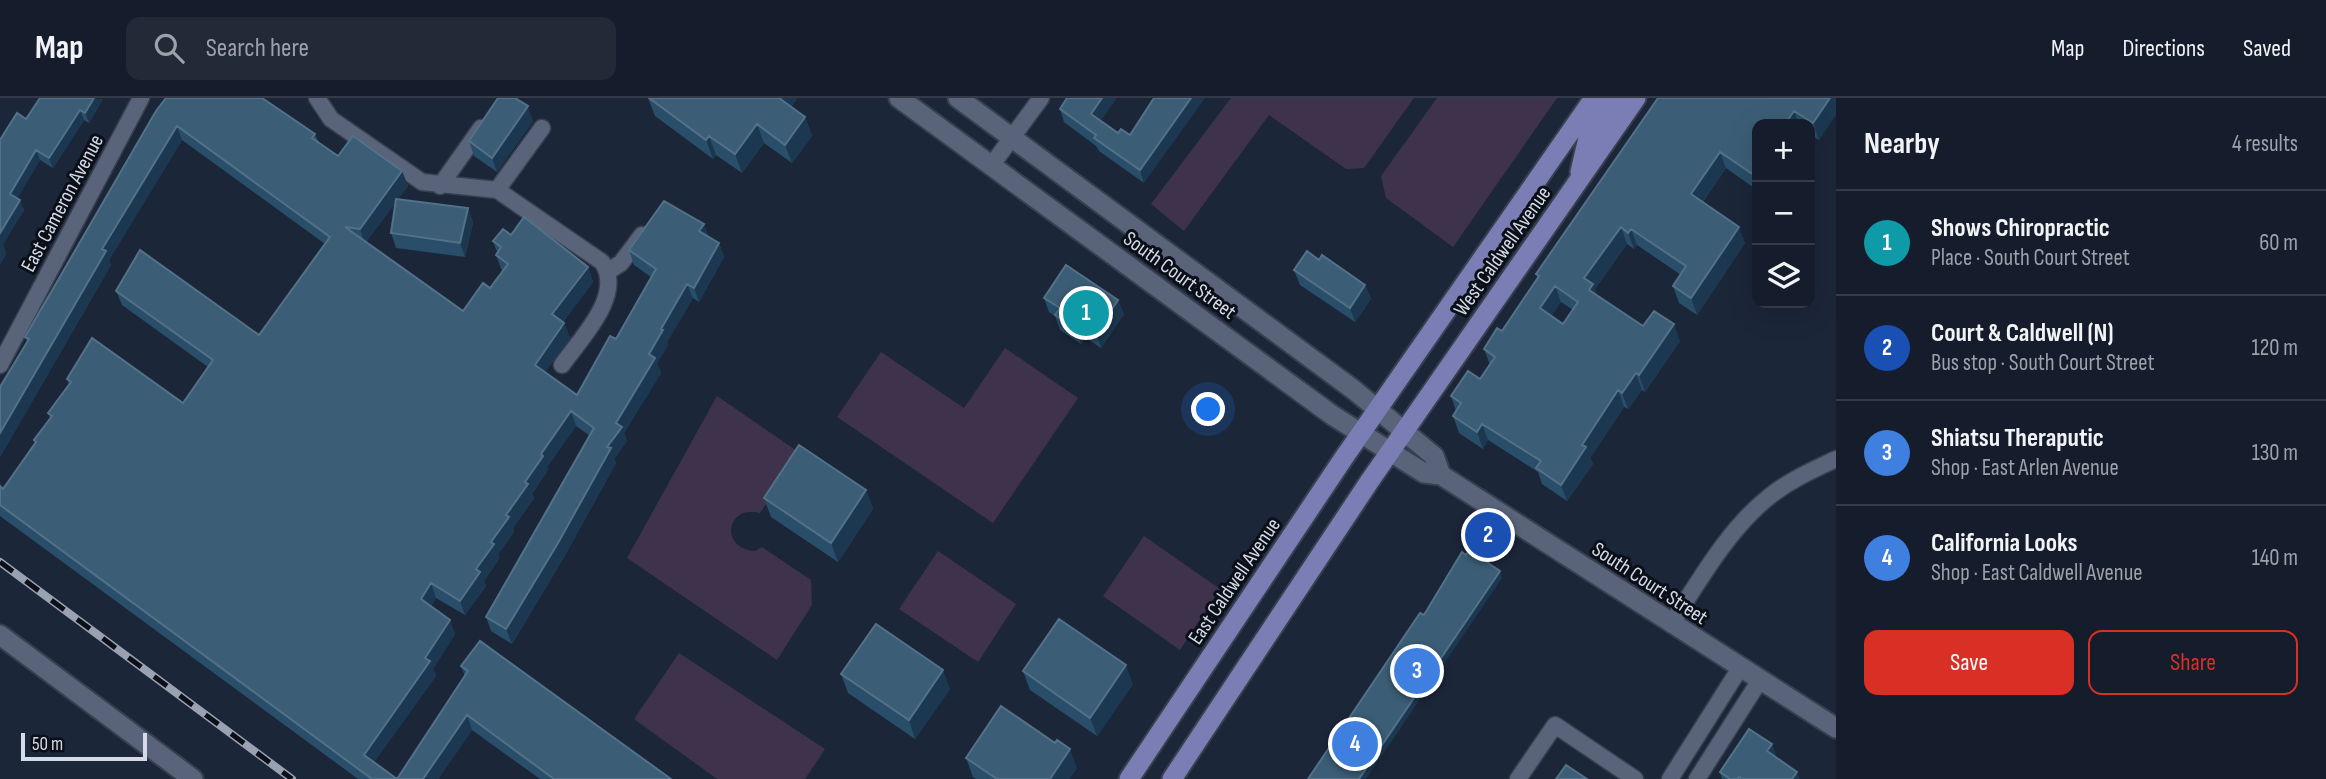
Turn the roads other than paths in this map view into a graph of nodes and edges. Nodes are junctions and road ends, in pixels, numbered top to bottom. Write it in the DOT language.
graph roads {
  1 [pos="141,98"];
  2 [pos="318,98"];
  3 [pos="899,98"];
  4 [pos="958,98"];
  5 [pos="1041,98"];
  6 [pos="1594,98"];
  7 [pos="1615,98"];
  8 [pos="1636,98"];
  9 [pos="491,114"];
  10 [pos="542,128"];
  11 [pos="1012,137"];
  12 [pos="991,166"];
  13 [pos="1579,180"];
  14 [pos="440,186"];
  15 [pos="498,190"];
  16 [pos="652,222"];
  17 [pos="609,271"];
  18 [pos="0,365"];
  19 [pos="562,365"];
  20 [pos="1378,409"];
  21 [pos="1405,431"];
  22 [pos="1362,433"];
  23 [pos="1390,452"];
  24 [pos="1836,459"];
  25 [pos="1441,475"];
  26 [pos="1671,624"];
  27 [pos="0,635"];
  28 [pos="1740,668"];
  29 [pos="1759,680"];
  30 [pos="1836,728"];
  31 [pos="1130,778"];
  32 [pos="193,779"];
  33 [pos="1172,779"];
  34 [pos="1518,779"];
  35 [pos="1635,779"];
  36 [pos="1670,779"];
  37 [pos="1697,779"];
  1 -- 18 [label="street, East Cameron Avenue"];
  2 -- 14 [label="street"];
  3 -- 12 [label="street, South Court Street"];
  4 -- 11 [label="street, South Court Street"];
  5 -- 11 [label="street"];
  6 -- 20 [label="main road, West Caldwell Avenue"];
  7 -- 13 [label="main road"];
  8 -- 13 [label="main road, West Caldwell Avenue"];
  9 -- 14 [label="street"];
  10 -- 15 [label="street"];
  11 -- 12 [label="street"];
  11 -- 20 [label="street, South Court Street"];
  12 -- 22 [label="street, South Court Street"];
  13 -- 21 [label="main road, West Caldwell Avenue"];
  14 -- 15 [label="street"];
  15 -- 17 [label="street"];
  16 -- 17 [label="street"];
  17 -- 19 [label="street"];
  20 -- 21 [label="street, South Court Street"];
  20 -- 22 [label="main road, East Caldwell Avenue"];
  21 -- 23 [label="main road"];
  21 -- 25 [label="street, South Court Street"];
  22 -- 23 [label="street, South Court Street"];
  22 -- 31 [label="main road, East Caldwell Avenue"];
  23 -- 25 [label="street, South Court Street"];
  23 -- 33 [label="main road"];
  24 -- 26 [label="street"];
  25 -- 26 [label="street, South Court Street"];
  26 -- 28 [label="street, South Court Street"];
  27 -- 32 [label="street"];
  28 -- 29 [label="street, South Court Street"];
  28 -- 36 [label="street"];
  29 -- 30 [label="street, South Court Street"];
  29 -- 37 [label="street"];
  34 -- 35 [label="street"];
}
